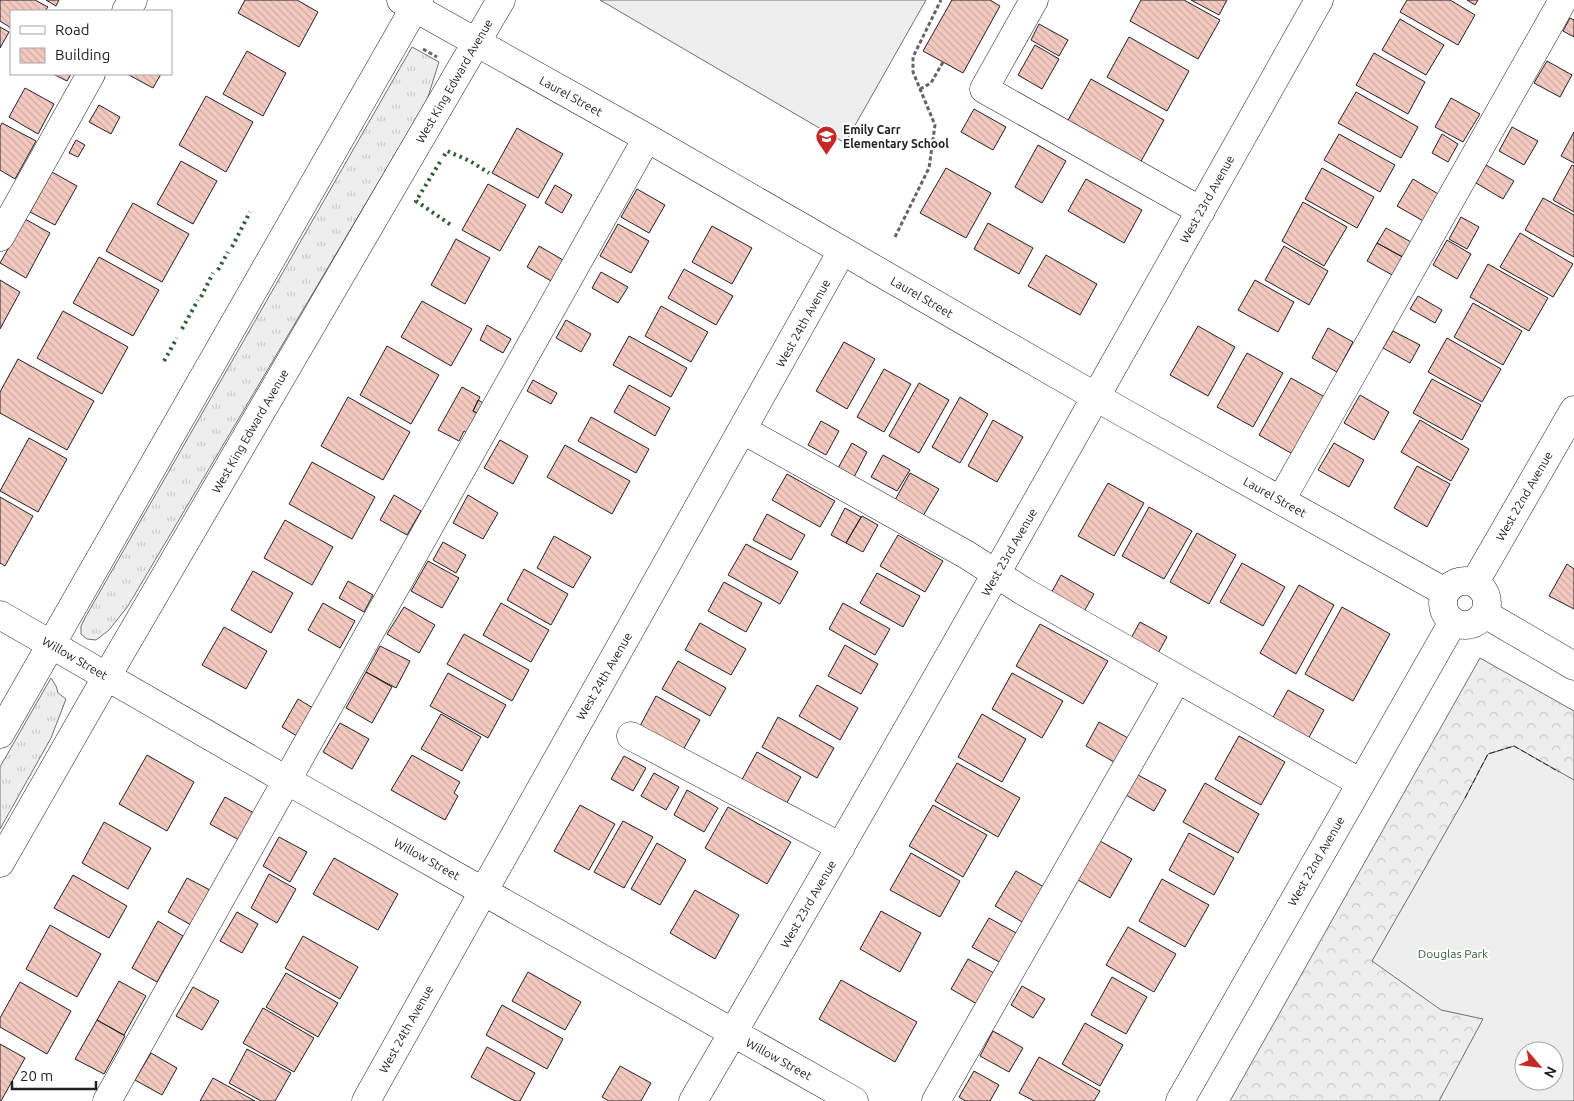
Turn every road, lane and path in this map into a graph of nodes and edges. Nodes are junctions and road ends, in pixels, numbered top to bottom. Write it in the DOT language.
graph roads {
  1 [pos="501,0"];
  2 [pos="941,0"];
  3 [pos="1034,0"];
  4 [pos="1319,0"];
  5 [pos="1563,0"];
  6 [pos="412,3"];
  7 [pos="476,42"];
  8 [pos="420,48"];
  9 [pos="440,59"];
  10 [pos="943,62"];
  11 [pos="90,75"];
  12 [pos="920,89"];
  13 [pos="647,138"];
  14 [pos="1200,211"];
  15 [pos="0,237"];
  16 [pos="895,238"];
  17 [pos="842,250"];
  18 [pos="1096,397"];
  19 [pos="1574,410"];
  20 [pos="744,430"];
  21 [pos="1280,500"];
  22 [pos="996,574"];
  23 [pos="1475,582"];
  24 [pos="1445,592"];
  25 [pos="1485,614"];
  26 [pos="0,615"];
  27 [pos="1453,622"];
  28 [pos="52,644"];
  29 [pos="1574,666"];
  30 [pos="107,676"];
  31 [pos="1176,679"];
  32 [pos="0,734"];
  33 [pos="631,736"];
  34 [pos="288,781"];
  35 [pos="1361,783"];
  36 [pos="841,847"];
  37 [pos="0,863"];
  38 [pos="482,890"];
  39 [pos="732,1032"];
  40 [pos="107,1101"];
  41 [pos="366,1101"];
  42 [pos="692,1101"];
  43 [pos="854,1101"];
  44 [pos="936,1101"];
  45 [pos="1180,1101"];
  1 -- 7 [label="street, West King Edward Avenue"];
  2 -- 12 [label="path"];
  3 -- 14 [label="street"];
  4 -- 14 [label="street, West 23rd Avenue"];
  5 -- 21 [label="street"];
  6 -- 7 [label="street, Laurel Street"];
  6 -- 28 [label="street"];
  7 -- 13 [label="street, Laurel Street"];
  7 -- 30 [label="street, West King Edward Avenue"];
  8 -- 9 [label="path"];
  10 -- 12 [label="path"];
  11 -- 15 [label="street"];
  12 -- 16 [label="path"];
  13 -- 17 [label="street, Laurel Street"];
  13 -- 34 [label="street"];
  14 -- 18 [label="street, West 23rd Avenue"];
  17 -- 18 [label="street, Laurel Street"];
  17 -- 20 [label="street, West 24th Avenue"];
  18 -- 21 [label="street, Laurel Street"];
  18 -- 22 [label="street, West 23rd Avenue"];
  19 -- 23 [label="street, West 22nd Avenue"];
  20 -- 22 [label="street"];
  20 -- 38 [label="street, West 24th Avenue"];
  21 -- 24 [label="street, Laurel Street"];
  22 -- 31 [label="street"];
  22 -- 36 [label="street, West 23rd Avenue"];
  23 -- 24 [label="street"];
  23 -- 25 [label="street"];
  24 -- 27 [label="street"];
  25 -- 27 [label="street"];
  25 -- 29 [label="street"];
  26 -- 28 [label="street, Willow Street"];
  27 -- 35 [label="street, West 22nd Avenue"];
  28 -- 30 [label="street, Willow Street"];
  28 -- 32 [label="street"];
  30 -- 34 [label="street, Willow Street"];
  30 -- 37 [label="street, West King Edward Avenue"];
  31 -- 35 [label="street"];
  31 -- 44 [label="street"];
  33 -- 36 [label="street"];
  34 -- 38 [label="street, Willow Street"];
  34 -- 40 [label="street"];
  35 -- 45 [label="street, West 22nd Avenue"];
  36 -- 39 [label="street, West 23rd Avenue"];
  38 -- 39 [label="street, Willow Street"];
  38 -- 41 [label="street, West 24th Avenue"];
  39 -- 42 [label="street, West 23rd Avenue"];
  39 -- 43 [label="street, Willow Street"];
}
